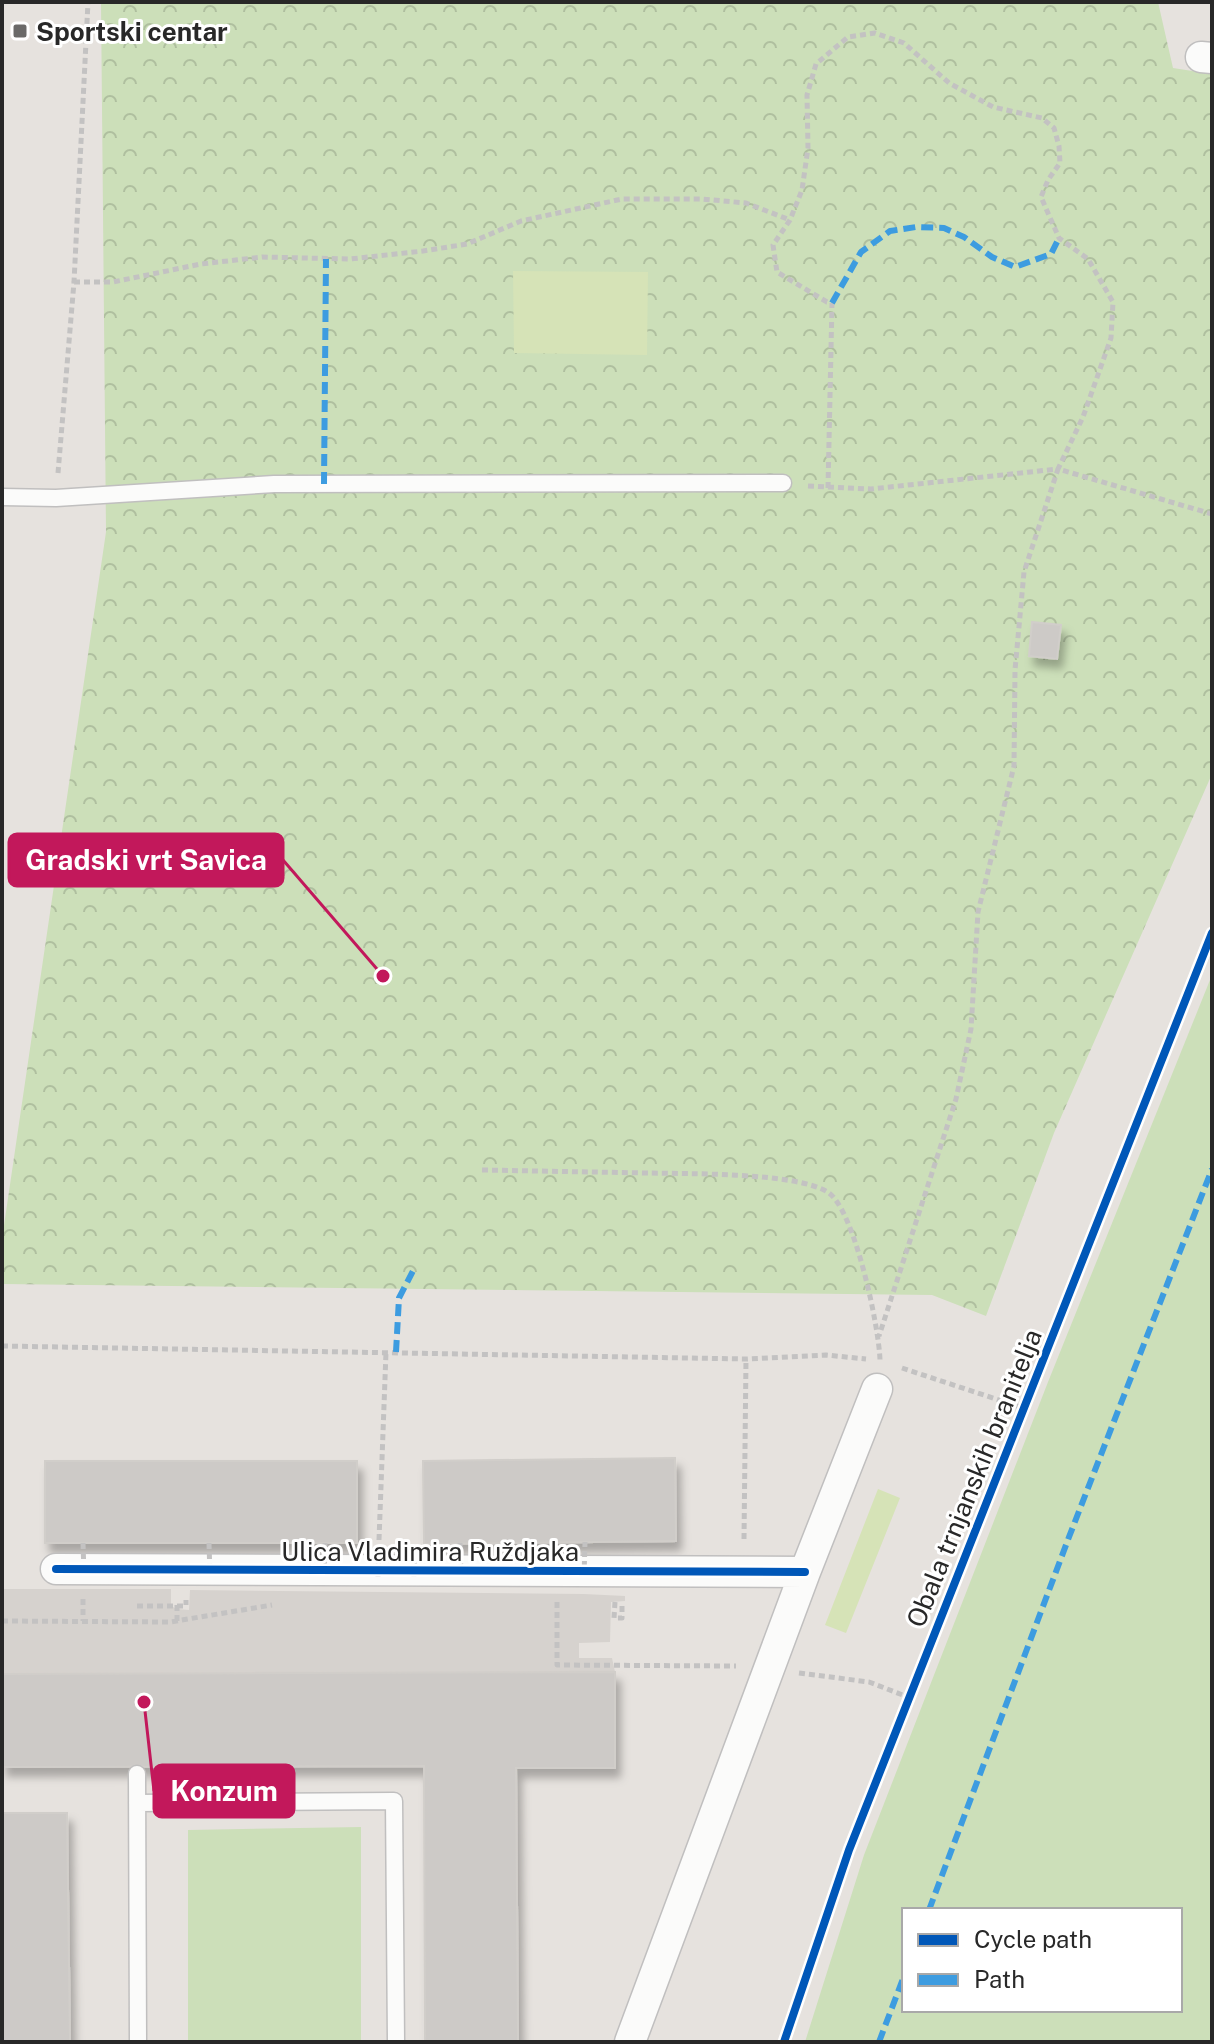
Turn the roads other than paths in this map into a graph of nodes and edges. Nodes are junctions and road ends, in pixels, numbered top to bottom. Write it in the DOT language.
graph roads {
  1 [pos="783,483"];
  2 [pos="2,497"];
  3 [pos="886,1377"];
  4 [pos="70,1571"];
  5 [pos="805,1572"];
  6 [pos="137,1774"];
  7 [pos="137,1803"];
  8 [pos="138,2042"];
  9 [pos="396,2042"];
  10 [pos="630,2042"];
  1 -- 2 [label="lane"];
  3 -- 5 [label="street"];
  4 -- 5 [label="street, Ulica Vladimira Ruždjaka"];
  5 -- 10 [label="street"];
  6 -- 7 [label="lane"];
  7 -- 8 [label="lane"];
  7 -- 9 [label="lane"];
}
